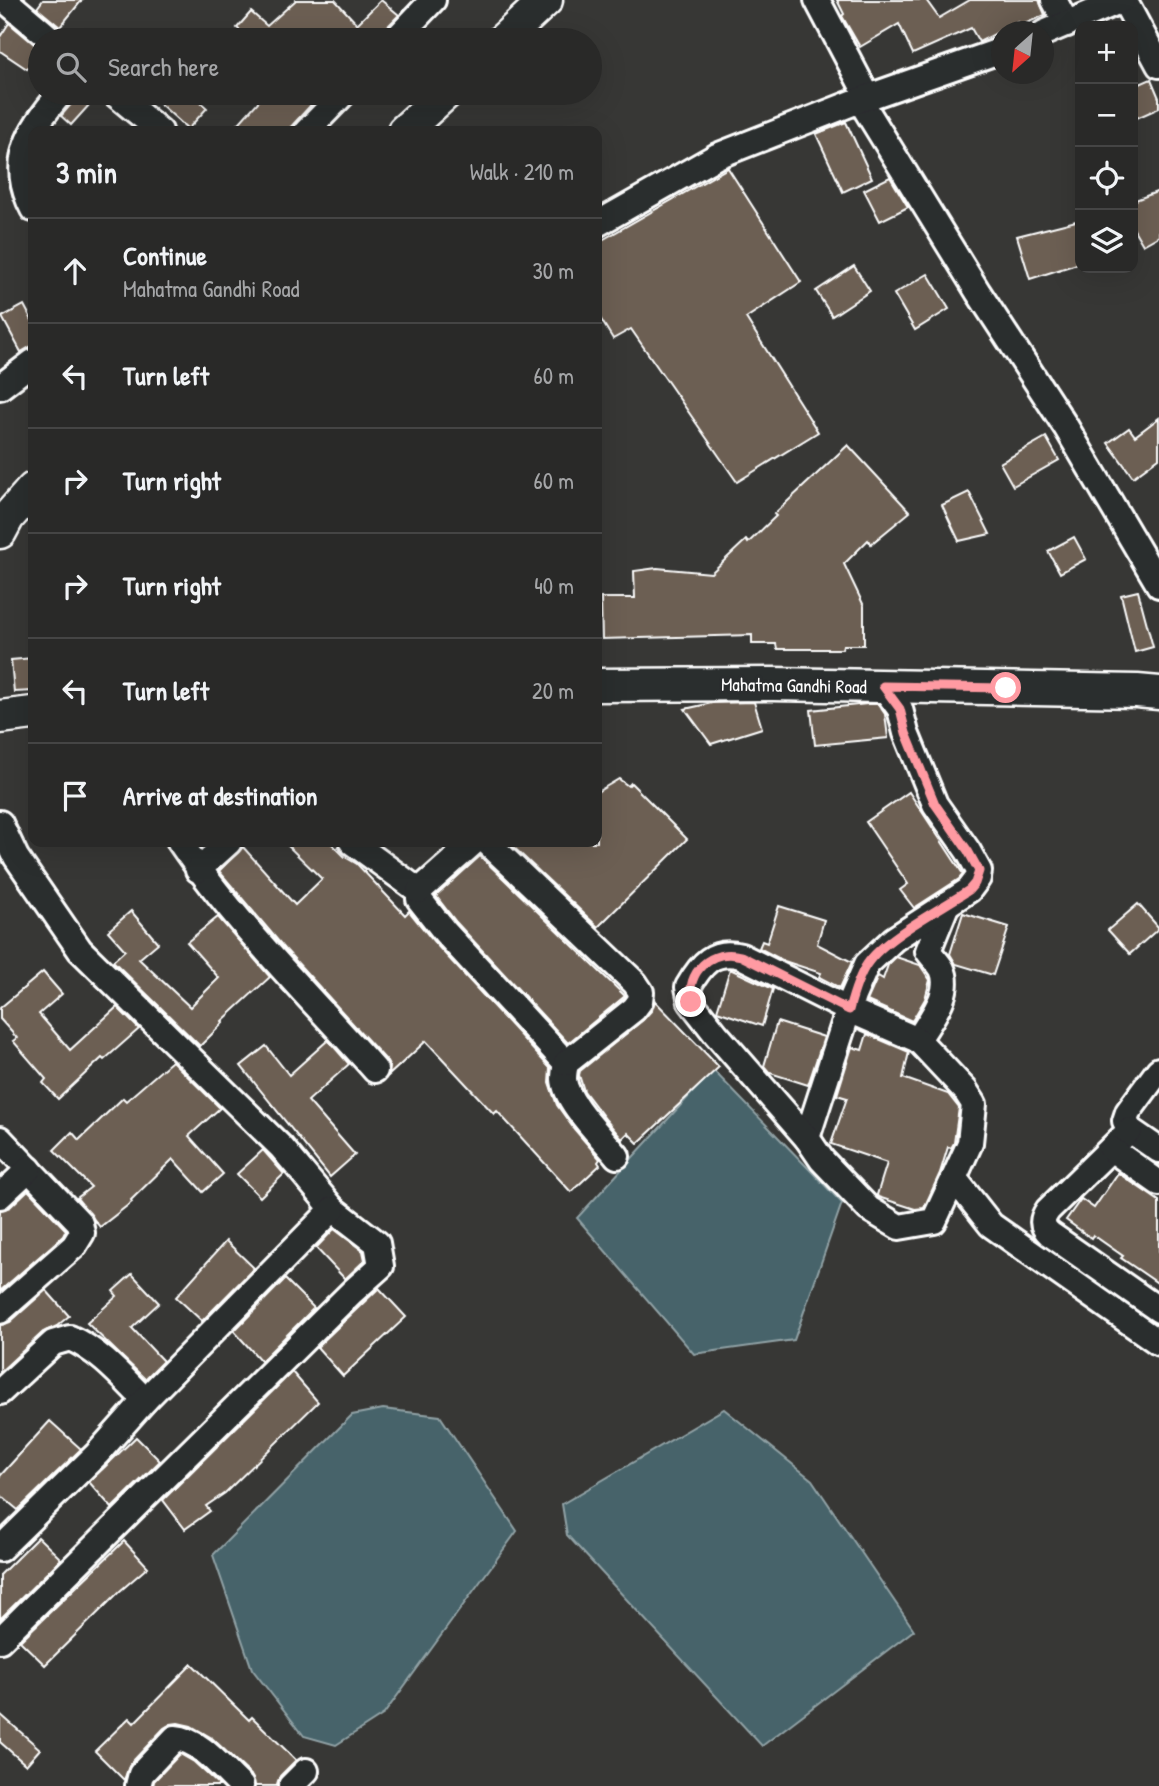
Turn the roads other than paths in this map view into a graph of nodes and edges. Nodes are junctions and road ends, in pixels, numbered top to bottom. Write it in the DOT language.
graph roads {
  1 [pos="5,0"];
  2 [pos="433,0"];
  3 [pos="546,0"];
  4 [pos="817,0"];
  5 [pos="1054,0"];
  6 [pos="1123,0"];
  7 [pos="1067,24"];
  8 [pos="38,28"];
  9 [pos="406,28"];
  10 [pos="516,28"];
  11 [pos="1054,29"];
  12 [pos="991,54"];
  13 [pos="1159,65"];
  14 [pos="864,98"];
  15 [pos="52,105"];
  16 [pos="129,105"];
  17 [pos="332,105"];
  18 [pos="433,105"];
  19 [pos="36,126"];
  20 [pos="154,126"];
  21 [pos="312,126"];
  22 [pos="410,126"];
  23 [pos="28,139"];
  24 [pos="28,192"];
  25 [pos="602,221"];
  26 [pos="28,366"];
  27 [pos="0,387"];
  28 [pos="28,495"];
  29 [pos="0,532"];
  30 [pos="1159,585"];
  31 [pos="602,685"];
  32 [pos="883,686"];
  33 [pos="1159,693"];
  34 [pos="28,714"];
  35 [pos="0,717"];
  36 [pos="0,823"];
  37 [pos="183,847"];
  38 [pos="223,847"];
  39 [pos="359,847"];
  40 [pos="468,847"];
  41 [pos="495,847"];
  42 [pos="198,870"];
  43 [pos="419,891"];
  44 [pos="947,904"];
  45 [pos="849,1010"];
  46 [pos="918,1040"];
  47 [pos="566,1063"];
  48 [pos="375,1070"];
  49 [pos="1159,1070"];
  50 [pos="1130,1130"];
  51 [pos="807,1138"];
  52 [pos="0,1139"];
  53 [pos="1111,1149"];
  54 [pos="1159,1150"];
  55 [pos="617,1156"];
  56 [pos="29,1169"];
  57 [pos="954,1178"];
  58 [pos="1159,1182"];
  59 [pos="0,1196"];
  60 [pos="333,1209"];
  61 [pos="1159,1310"];
  62 [pos="0,1311"];
  63 [pos="1159,1343"];
  64 [pos="0,1392"];
  65 [pos="145,1400"];
  66 [pos="0,1549"];
  67 [pos="0,1640"];
  68 [pos="138,1786"];
  69 [pos="241,1786"];
  1 -- 8 [label="street"];
  2 -- 9 [label="street"];
  3 -- 10 [label="main road"];
  4 -- 14 [label="street"];
  5 -- 7 [label="street"];
  6 -- 7 [label="street"];
  6 -- 13 [label="street"];
  7 -- 11 [label="street"];
  12 -- 14 [label="street"];
  14 -- 25 [label="street"];
  14 -- 30 [label="street"];
  15 -- 19 [label="street"];
  16 -- 20 [label="street"];
  17 -- 21 [label="street"];
  18 -- 22 [label="main road"];
  23 -- 24 [label="street"];
  26 -- 27 [label="street"];
  28 -- 29 [label="main road"];
  31 -- 32 [label="main road, Mahatma Gandhi Road"];
  32 -- 33 [label="main road, Mahatma Gandhi Road"];
  32 -- 44 [label="street"];
  34 -- 35 [label="main road"];
  36 -- 60 [label="street"];
  37 -- 42 [label="street"];
  38 -- 42 [label="street"];
  39 -- 43 [label="street"];
  40 -- 43 [label="street"];
  41 -- 47 [label="street"];
  42 -- 48 [label="street"];
  43 -- 47 [label="street"];
  44 -- 45 [label="street"];
  44 -- 46 [label="street"];
  45 -- 46 [label="street"];
  45 -- 51 [label="street"];
  45 -- 51 [label="street"];
  46 -- 57 [label="street"];
  47 -- 55 [label="street"];
  49 -- 50 [label="street"];
  50 -- 53 [label="street"];
  50 -- 54 [label="street"];
  51 -- 57 [label="street"];
  52 -- 56 [label="street"];
  53 -- 58 [label="street"];
  53 -- 61 [label="street"];
  56 -- 59 [label="street"];
  56 -- 62 [label="street"];
  57 -- 63 [label="street"];
  60 -- 65 [label="street"];
  60 -- 67 [label="street"];
  64 -- 65 [label="street"];
  65 -- 66 [label="street"];
  68 -- 69 [label="street"];
}
